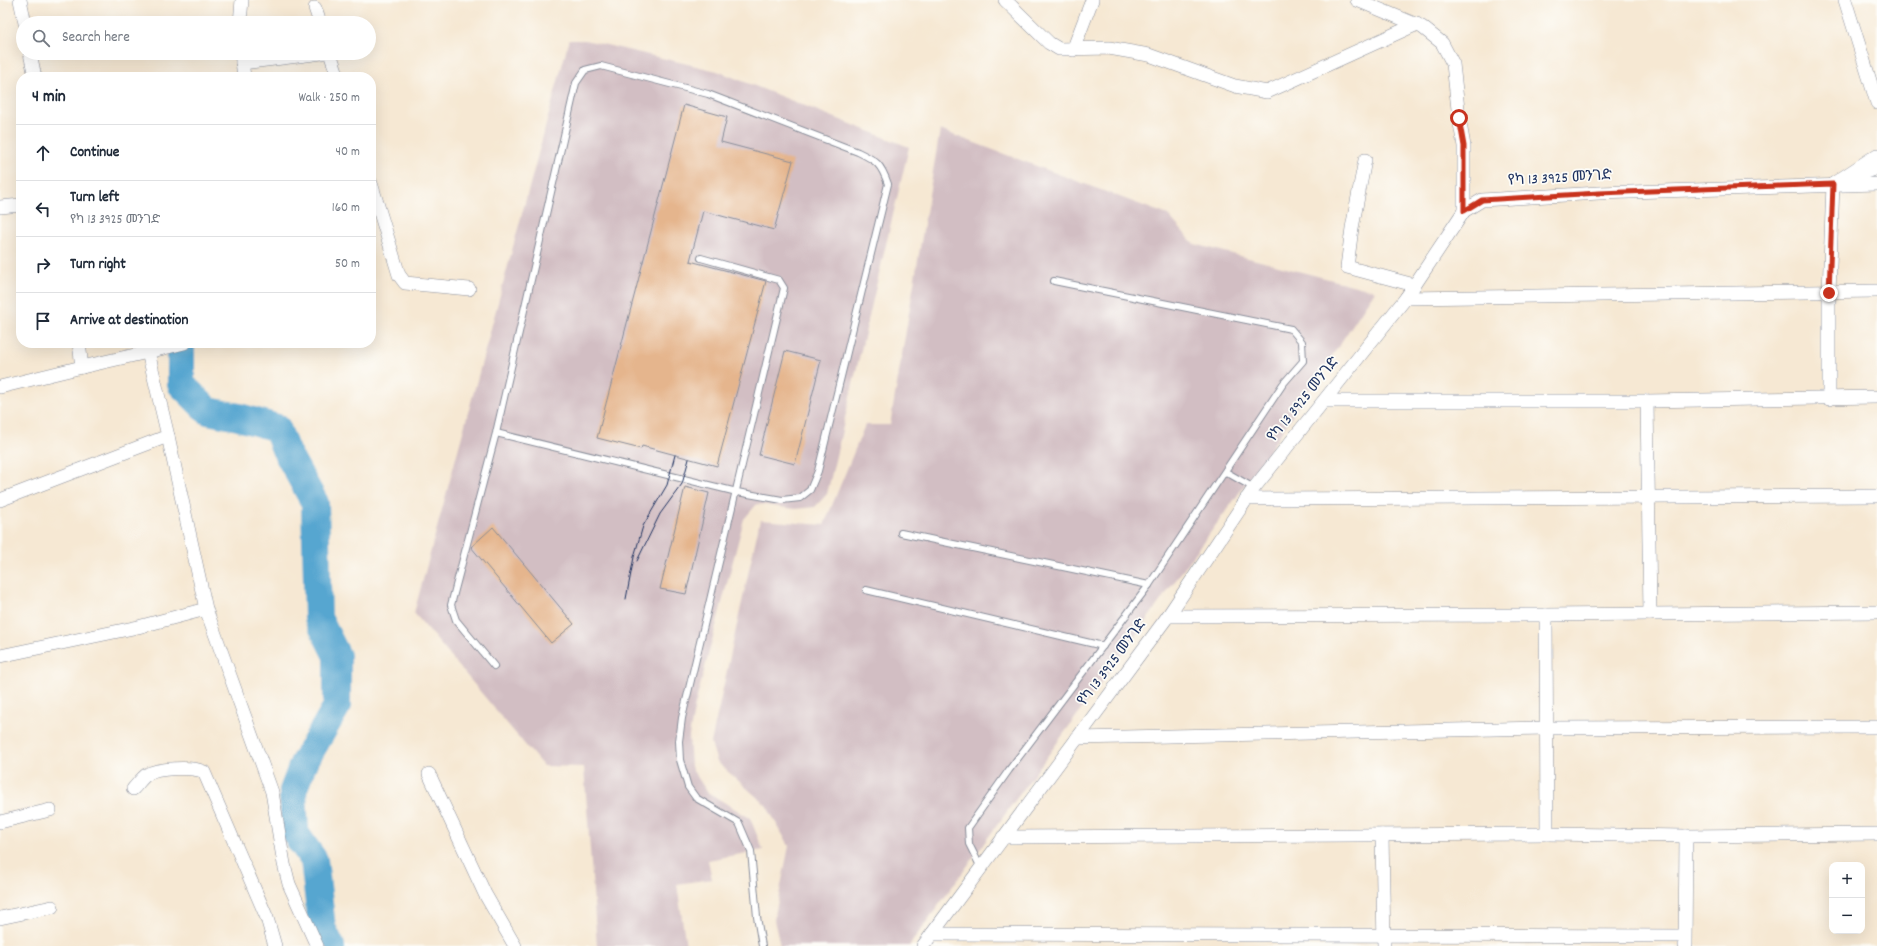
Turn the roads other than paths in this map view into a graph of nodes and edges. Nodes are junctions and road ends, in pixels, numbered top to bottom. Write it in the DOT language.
graph roads {
  1 [pos="20,0"];
  2 [pos="242,0"];
  3 [pos="1005,0"];
  4 [pos="1092,0"];
  5 [pos="1357,0"];
  6 [pos="1845,0"];
  7 [pos="315,8"];
  8 [pos="23,16"];
  9 [pos="241,16"];
  10 [pos="318,16"];
  11 [pos="1417,24"];
  12 [pos="1072,50"];
  13 [pos="31,60"];
  14 [pos="242,60"];
  15 [pos="332,60"];
  16 [pos="34,72"];
  17 [pos="243,72"];
  18 [pos="336,72"];
  19 [pos="1877,103"];
  20 [pos="1877,155"];
  21 [pos="1365,160"];
  22 [pos="1877,168"];
  23 [pos="1833,184"];
  24 [pos="1877,184"];
  25 [pos="376,199"];
  26 [pos="16,205"];
  27 [pos="0,207"];
  28 [pos="1464,211"];
  29 [pos="701,258"];
  30 [pos="1054,281"];
  31 [pos="1414,285"];
  32 [pos="469,289"];
  33 [pos="1877,291"];
  34 [pos="1829,293"];
  35 [pos="1406,298"];
  36 [pos="79,348"];
  37 [pos="164,348"];
  38 [pos="148,352"];
  39 [pos="82,367"];
  40 [pos="0,387"];
  41 [pos="1877,397"];
  42 [pos="1829,399"];
  43 [pos="1325,401"];
  44 [pos="1646,401"];
  45 [pos="496,433"];
  46 [pos="168,436"];
  47 [pos="1226,472"];
  48 [pos="1254,488"];
  49 [pos="737,492"];
  50 [pos="1648,496"];
  51 [pos="1877,496"];
  52 [pos="1246,499"];
  53 [pos="0,500"];
  54 [pos="901,533"];
  55 [pos="1149,585"];
  56 [pos="866,590"];
  57 [pos="206,609"];
  58 [pos="1877,612"];
  59 [pos="1650,614"];
  60 [pos="1546,615"];
  61 [pos="1168,616"];
  62 [pos="1103,646"];
  63 [pos="0,656"];
  64 [pos="494,666"];
  65 [pos="1877,727"];
  66 [pos="1547,728"];
  67 [pos="1077,738"];
  68 [pos="429,774"];
  69 [pos="133,789"];
  70 [pos="50,810"];
  71 [pos="0,822"];
  72 [pos="1382,834"];
  73 [pos="1547,834"];
  74 [pos="1877,834"];
  75 [pos="1686,836"];
  76 [pos="1003,837"];
  77 [pos="981,868"];
  78 [pos="52,907"];
  79 [pos="0,918"];
  80 [pos="932,934"];
  81 [pos="1384,941"];
  82 [pos="1684,941"];
  83 [pos="275,946"];
  84 [pos="317,946"];
  85 [pos="515,946"];
  86 [pos="762,946"];
  87 [pos="923,946"];
  1 -- 8 [label="street"];
  2 -- 9 [label="street"];
  3 -- 12 [label="street"];
  4 -- 12 [label="street"];
  5 -- 11 [label="street"];
  6 -- 19 [label="street"];
  7 -- 10 [label="street"];
  11 -- 12 [label="street"];
  11 -- 28 [label="street"];
  13 -- 16 [label="street"];
  14 -- 17 [label="street"];
  15 -- 18 [label="street"];
  20 -- 23 [label="street"];
  21 -- 31 [label="street"];
  22 -- 23 [label="street"];
  23 -- 24 [label="street, የካ 13 3925 መንገድ"];
  23 -- 28 [label="street, የካ 13 3925 መንገድ"];
  23 -- 34 [label="street"];
  25 -- 32 [label="street"];
  26 -- 27 [label="street"];
  28 -- 31 [label="street, የካ 13 3925 መንገድ"];
  29 -- 49 [label="lane"];
  30 -- 47 [label="lane"];
  31 -- 35 [label="street, የካ 13 3925 መንገድ"];
  33 -- 34 [label="street"];
  34 -- 35 [label="street"];
  34 -- 42 [label="street"];
  35 -- 43 [label="street, የካ 13 3925 መንገድ"];
  36 -- 39 [label="street"];
  37 -- 38 [label="street"];
  38 -- 39 [label="street"];
  38 -- 46 [label="street"];
  39 -- 40 [label="street"];
  41 -- 42 [label="street"];
  42 -- 44 [label="street"];
  43 -- 44 [label="street"];
  43 -- 48 [label="street, የካ 13 3925 መንገድ"];
  44 -- 50 [label="street"];
  45 -- 49 [label="lane"];
  45 -- 49 [label="lane"];
  45 -- 64 [label="lane"];
  46 -- 53 [label="street"];
  46 -- 57 [label="street"];
  47 -- 48 [label="lane"];
  47 -- 55 [label="lane"];
  48 -- 52 [label="street, የካ 13 3925 መንገድ"];
  49 -- 86 [label="lane"];
  50 -- 51 [label="street"];
  50 -- 52 [label="street"];
  50 -- 59 [label="street"];
  52 -- 61 [label="street, የካ 13 3925 መንገድ"];
  54 -- 55 [label="lane"];
  55 -- 62 [label="lane"];
  56 -- 62 [label="lane"];
  57 -- 63 [label="street"];
  57 -- 84 [label="street"];
  58 -- 59 [label="street"];
  59 -- 60 [label="street"];
  60 -- 61 [label="street"];
  60 -- 66 [label="street"];
  61 -- 67 [label="street, የካ 13 3925 መንገድ"];
  62 -- 77 [label="lane"];
  65 -- 66 [label="street"];
  66 -- 67 [label="street"];
  66 -- 73 [label="street"];
  67 -- 76 [label="street, የካ 13 3925 መንገድ"];
  68 -- 85 [label="street"];
  69 -- 83 [label="street"];
  70 -- 71 [label="street"];
  72 -- 73 [label="street"];
  72 -- 76 [label="street"];
  72 -- 81 [label="street"];
  73 -- 75 [label="street"];
  74 -- 75 [label="street"];
  75 -- 82 [label="street"];
  76 -- 77 [label="street, የካ 13 3925 መንገድ"];
  77 -- 80 [label="street, የካ 13 3925 መንገድ"];
  78 -- 79 [label="street"];
  80 -- 81 [label="street"];
  80 -- 87 [label="street, የካ 13 3925 መንገድ"];
  81 -- 82 [label="street"];
}
